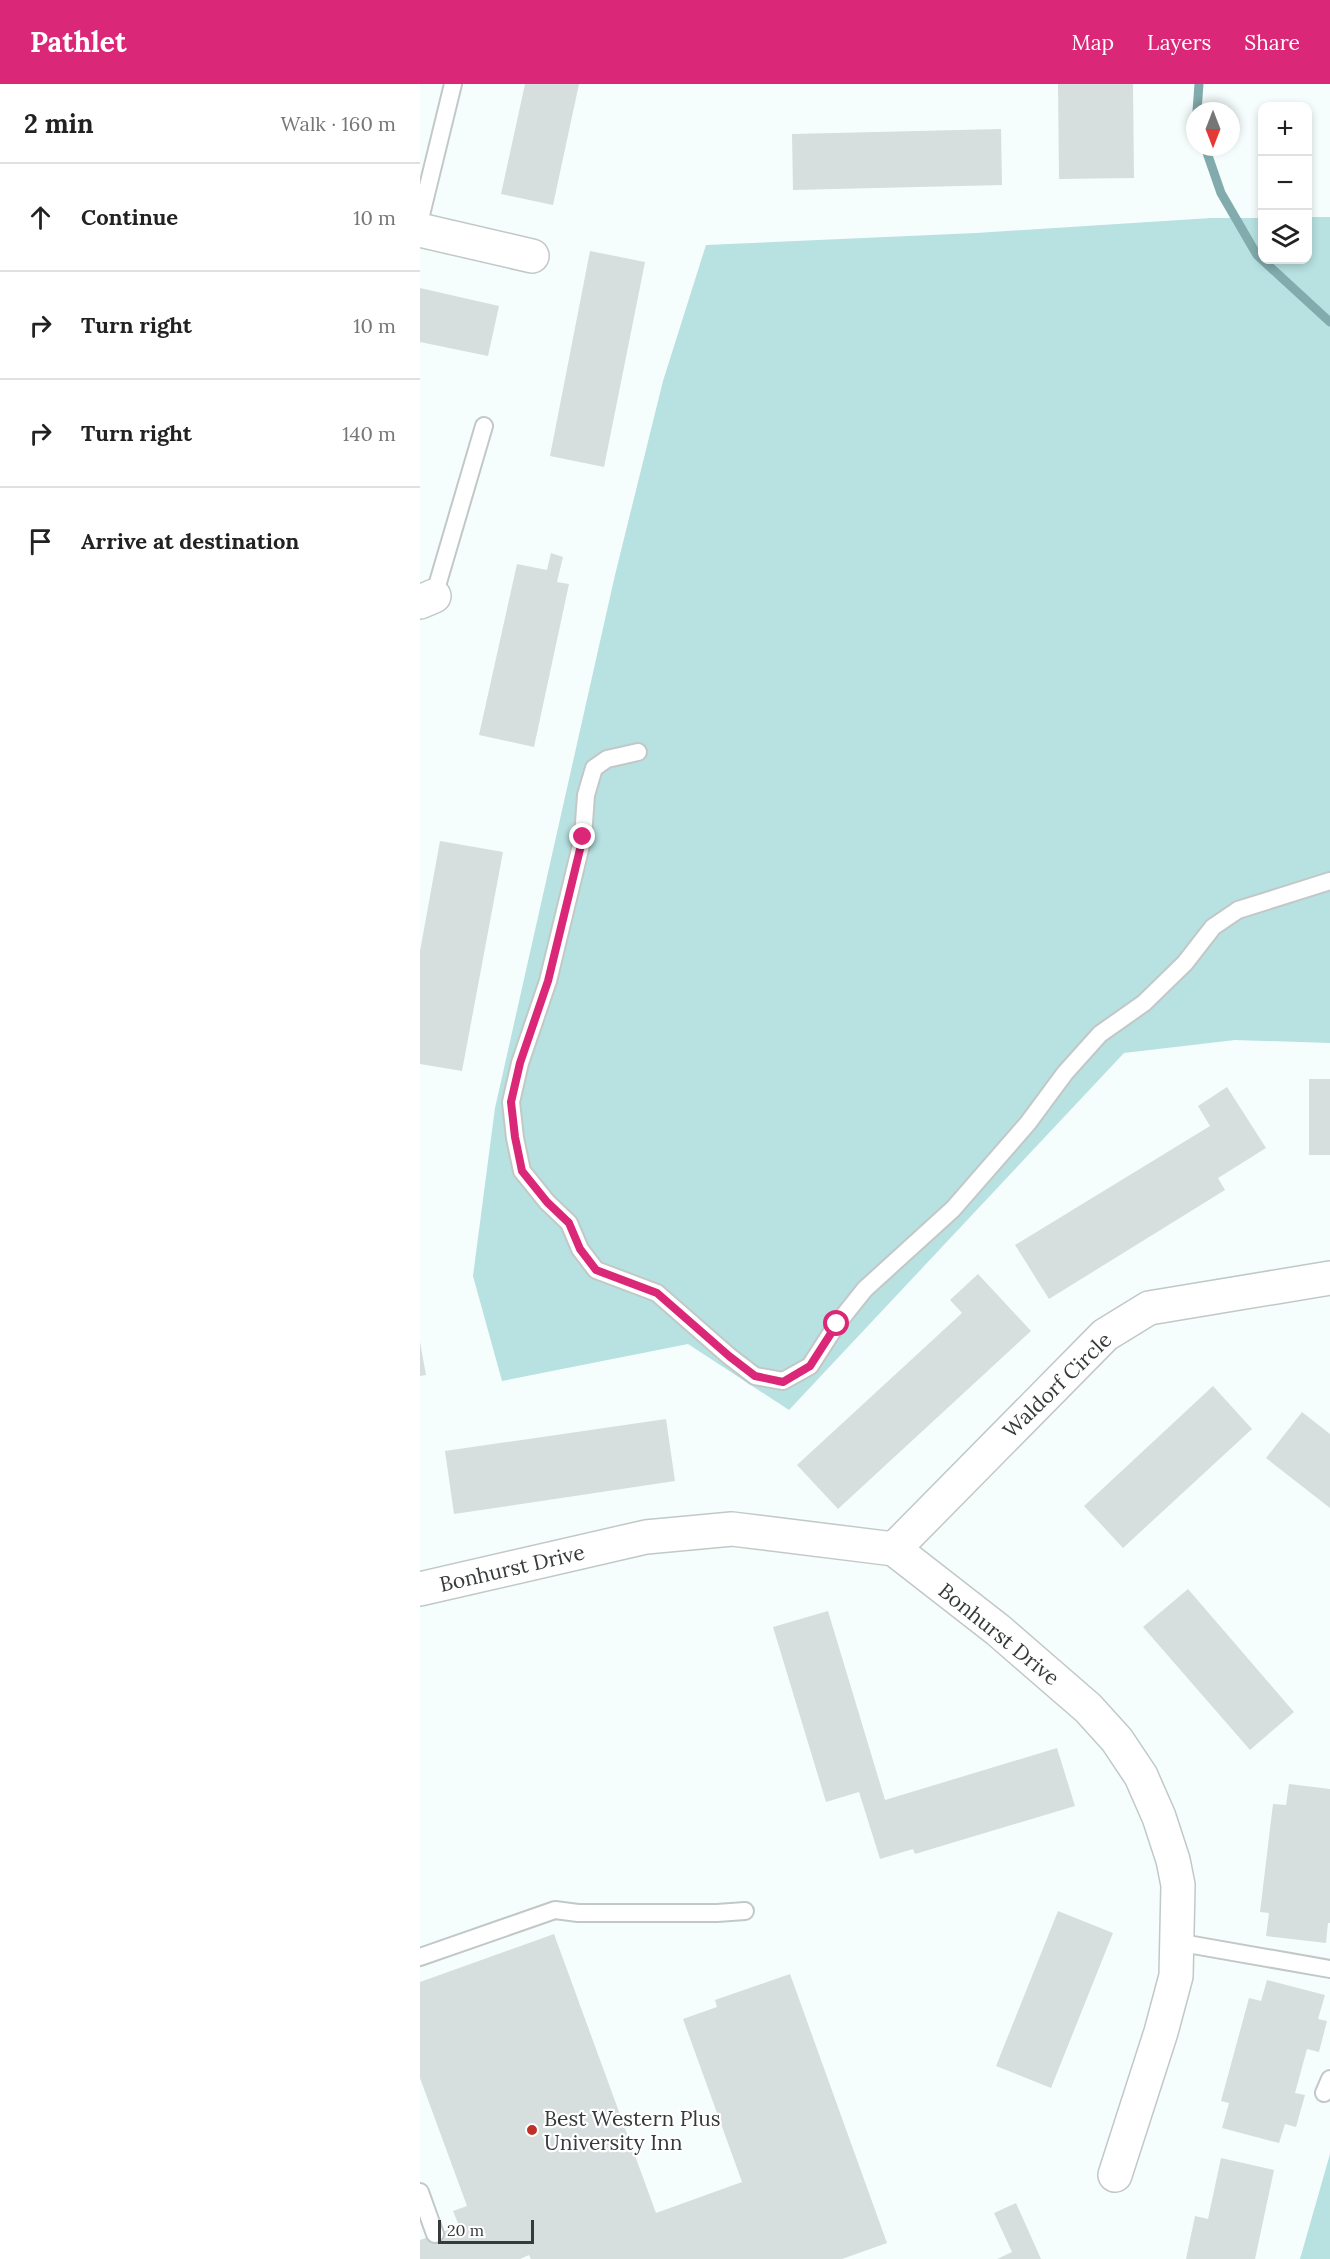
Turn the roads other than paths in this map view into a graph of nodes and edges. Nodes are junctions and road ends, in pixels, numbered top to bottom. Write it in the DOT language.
graph roads {
  1 [pos="453,84"];
  2 [pos="420,219"];
  3 [pos="420,230"];
  4 [pos="532,256"];
  5 [pos="484,426"];
  6 [pos="427,599"];
  7 [pos="638,752"];
  8 [pos="1330,881"];
  9 [pos="1330,1278"];
  10 [pos="894,1549"];
  11 [pos="420,1589"];
  12 [pos="745,1911"];
  13 [pos="1176,1942"];
  14 [pos="420,1958"];
  15 [pos="1330,1969"];
  16 [pos="1115,2175"];
  17 [pos="420,2192"];
  18 [pos="435,2234"];
  1 -- 2 [label="lane"];
  3 -- 4 [label="street"];
  5 -- 6 [label="lane"];
  7 -- 8 [label="lane"];
  9 -- 10 [label="street, Waldorf Circle"];
  10 -- 11 [label="street, Bonhurst Drive"];
  10 -- 13 [label="street, Bonhurst Drive"];
  12 -- 14 [label="lane"];
  13 -- 15 [label="lane"];
  13 -- 16 [label="street, Bonhurst Drive"];
  17 -- 18 [label="lane"];
}
